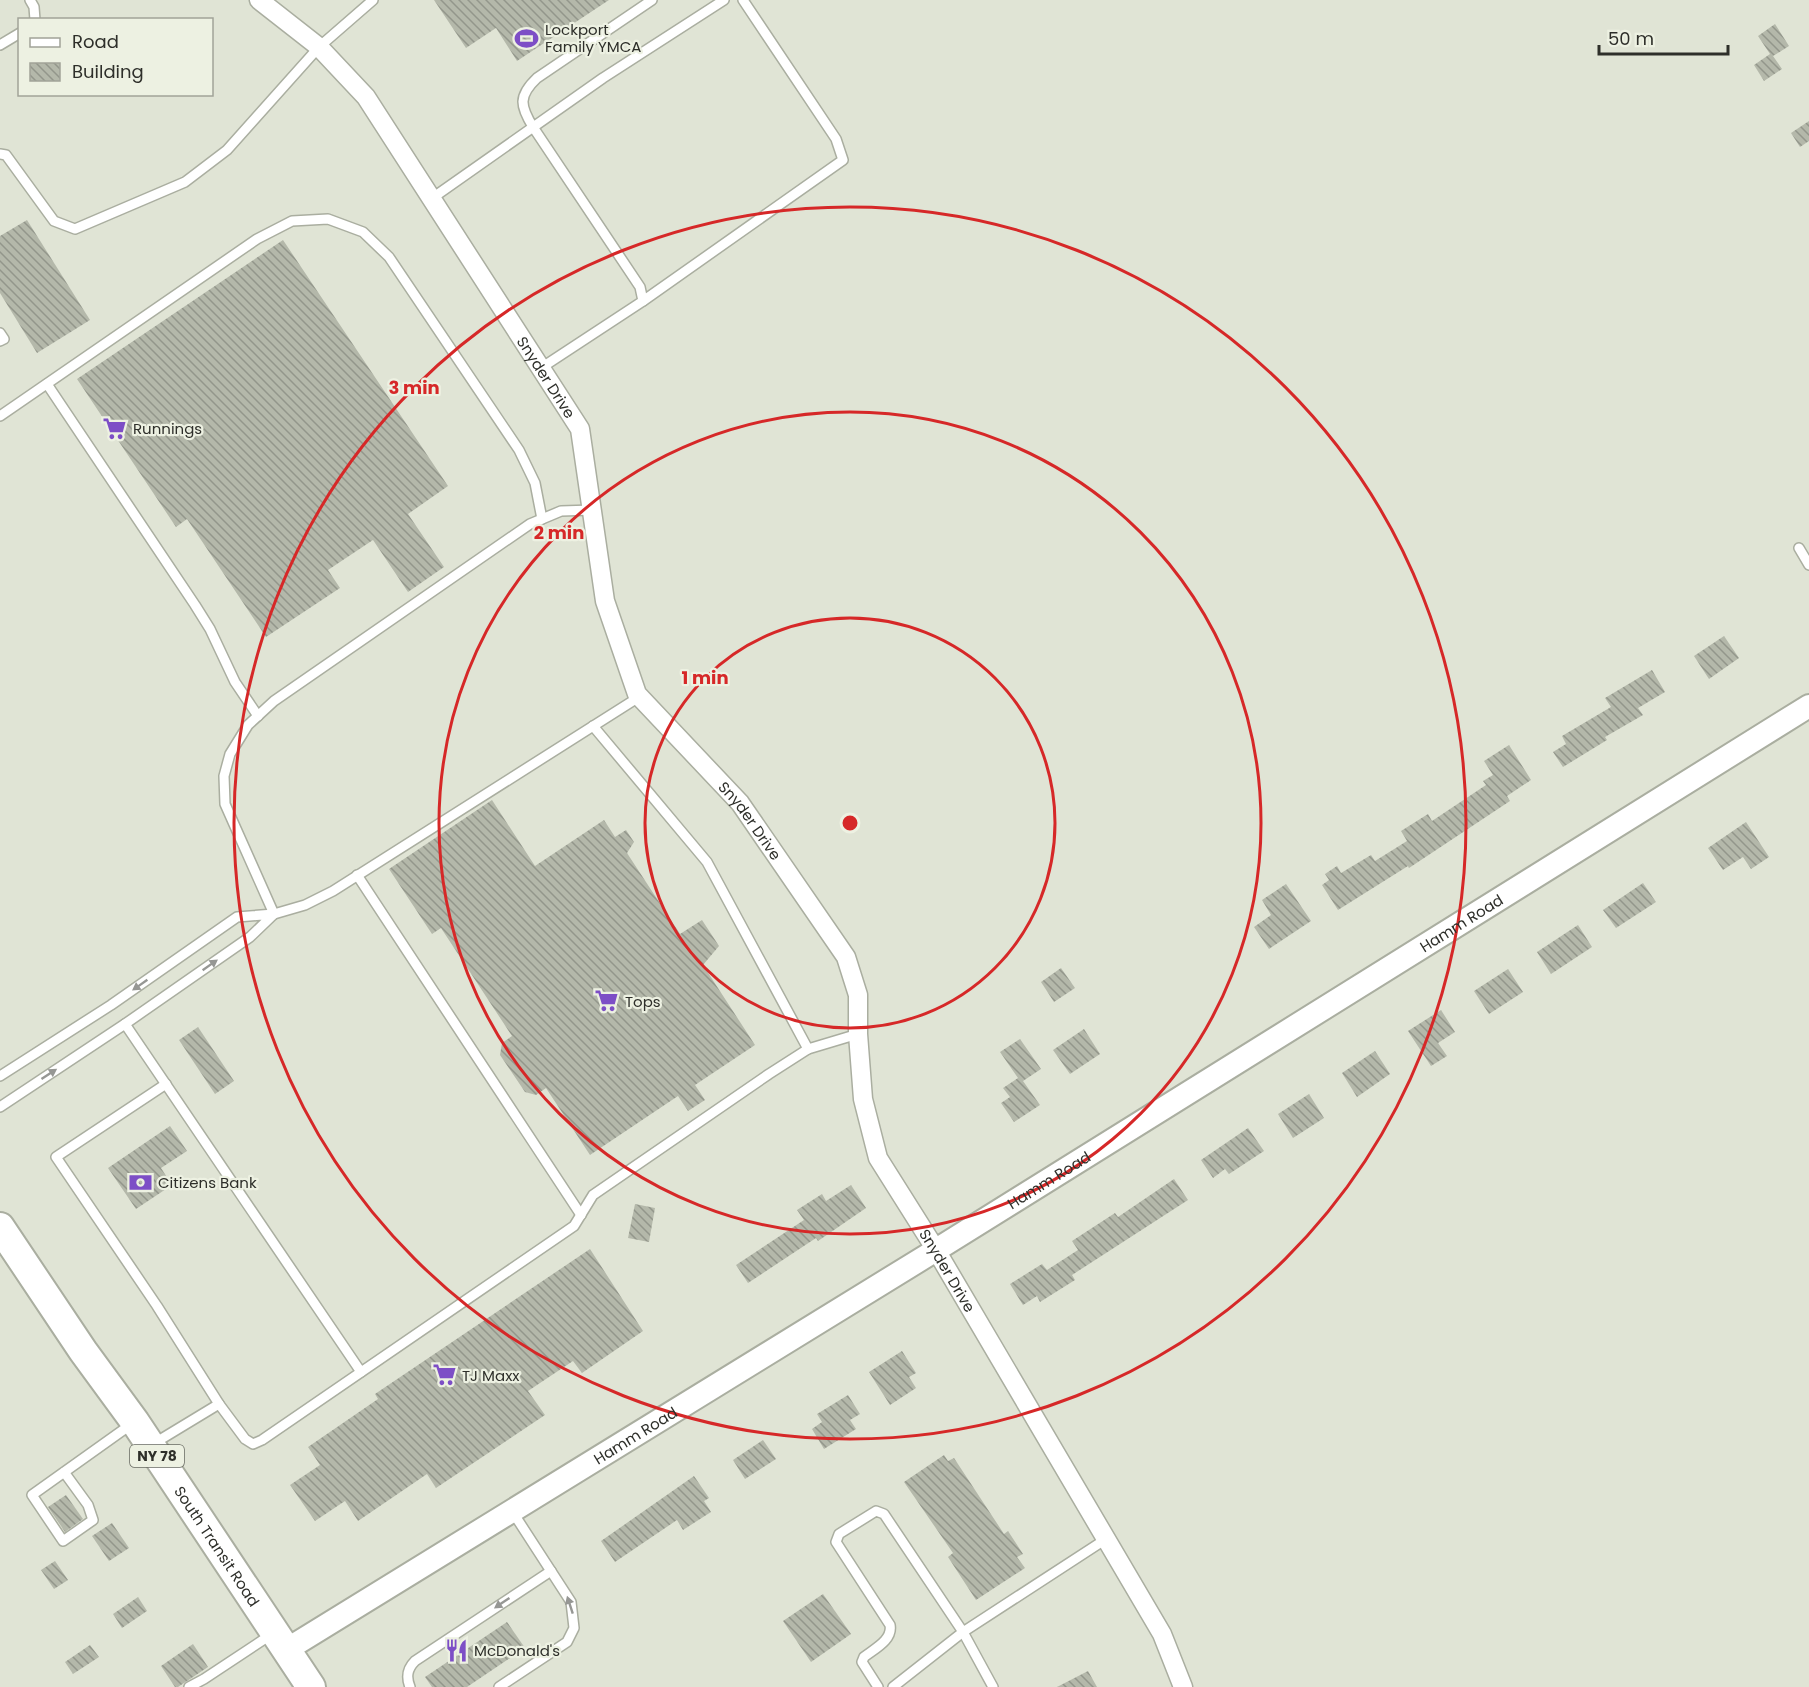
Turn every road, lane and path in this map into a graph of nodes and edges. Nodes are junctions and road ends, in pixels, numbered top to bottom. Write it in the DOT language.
graph roads {
  1 [pos="30,0"];
  2 [pos="259,0"];
  3 [pos="374,0"];
  4 [pos="652,0"];
  5 [pos="724,0"];
  6 [pos="742,0"];
  7 [pos="35,18"];
  8 [pos="18,34"];
  9 [pos="0,45"];
  10 [pos="319,47"];
  11 [pos="533,128"];
  12 [pos="0,154"];
  13 [pos="431,198"];
  14 [pos="643,302"];
  15 [pos="0,333"];
  16 [pos="0,341"];
  17 [pos="541,368"];
  18 [pos="47,384"];
  19 [pos="0,416"];
  20 [pos="592,510"];
  21 [pos="542,519"];
  22 [pos="1799,548"];
  23 [pos="1809,565"];
  24 [pos="639,697"];
  25 [pos="1809,706"];
  26 [pos="258,716"];
  27 [pos="593,726"];
  28 [pos="357,875"];
  29 [pos="274,914"];
  30 [pos="125,1024"];
  31 [pos="858,1034"];
  32 [pos="808,1049"];
  33 [pos="0,1076"];
  34 [pos="166,1084"];
  35 [pos="0,1107"];
  36 [pos="580,1215"];
  37 [pos="0,1227"];
  38 [pos="936,1250"];
  39 [pos="361,1372"];
  40 [pos="219,1404"];
  41 [pos="135,1422"];
  42 [pos="151,1445"];
  43 [pos="64,1472"];
  44 [pos="512,1511"];
  45 [pos="1106,1539"];
  46 [pos="551,1571"];
  47 [pos="963,1632"];
  48 [pos="280,1641"];
  49 [pos="189,1687"];
  50 [pos="311,1687"];
  51 [pos="410,1687"];
  52 [pos="499,1687"];
  53 [pos="878,1687"];
  54 [pos="893,1687"];
  55 [pos="993,1687"];
  56 [pos="1183,1687"];
  1 -- 7 [label="lane"];
  2 -- 10 [label="street, Snyder Drive"];
  3 -- 10 [label="lane"];
  4 -- 11 [label="lane"];
  5 -- 11 [label="lane"];
  6 -- 14 [label="lane"];
  8 -- 9 [label="lane"];
  10 -- 12 [label="lane"];
  10 -- 13 [label="street, Snyder Drive"];
  11 -- 13 [label="lane"];
  11 -- 14 [label="lane"];
  13 -- 17 [label="street, Snyder Drive"];
  14 -- 17 [label="lane"];
  15 -- 16 [label="lane"];
  17 -- 20 [label="street, Snyder Drive"];
  18 -- 19 [label="lane"];
  18 -- 21 [label="lane"];
  18 -- 26 [label="lane"];
  20 -- 21 [label="lane"];
  20 -- 24 [label="street, Snyder Drive"];
  21 -- 26 [label="lane"];
  22 -- 23 [label="lane"];
  24 -- 27 [label="lane"];
  24 -- 31 [label="street, Snyder Drive"];
  25 -- 38 [label="street, Hamm Road"];
  26 -- 29 [label="lane"];
  27 -- 28 [label="lane"];
  27 -- 32 [label="lane"];
  28 -- 29 [label="lane"];
  28 -- 36 [label="lane"];
  30 -- 29 [label="lane, one-way"];
  29 -- 33 [label="lane, one-way"];
  30 -- 34 [label="lane"];
  35 -- 30 [label="lane, one-way"];
  31 -- 32 [label="lane"];
  31 -- 38 [label="street, Snyder Drive"];
  32 -- 36 [label="lane"];
  34 -- 39 [label="lane"];
  34 -- 40 [label="lane"];
  36 -- 39 [label="lane"];
  37 -- 41 [label="highway, South Transit Road / NY 78"];
  38 -- 44 [label="street, Hamm Road"];
  38 -- 45 [label="street, Snyder Drive"];
  39 -- 40 [label="lane"];
  40 -- 42 [label="lane"];
  41 -- 42 [label="highway, South Transit Road / NY 78"];
  41 -- 43 [label="lane"];
  42 -- 48 [label="highway, South Transit Road / NY 78"];
  43 -- 43 [label="lane"];
  44 -- 46 [label="lane"];
  44 -- 48 [label="street, Hamm Road"];
  45 -- 47 [label="lane"];
  45 -- 56 [label="street, Snyder Drive"];
  46 -- 51 [label="lane, one-way"];
  52 -- 46 [label="lane, one-way"];
  47 -- 53 [label="lane"];
  47 -- 54 [label="lane"];
  47 -- 55 [label="lane"];
  48 -- 49 [label="lane"];
  48 -- 50 [label="highway, South Transit Road / NY 78"];
}
